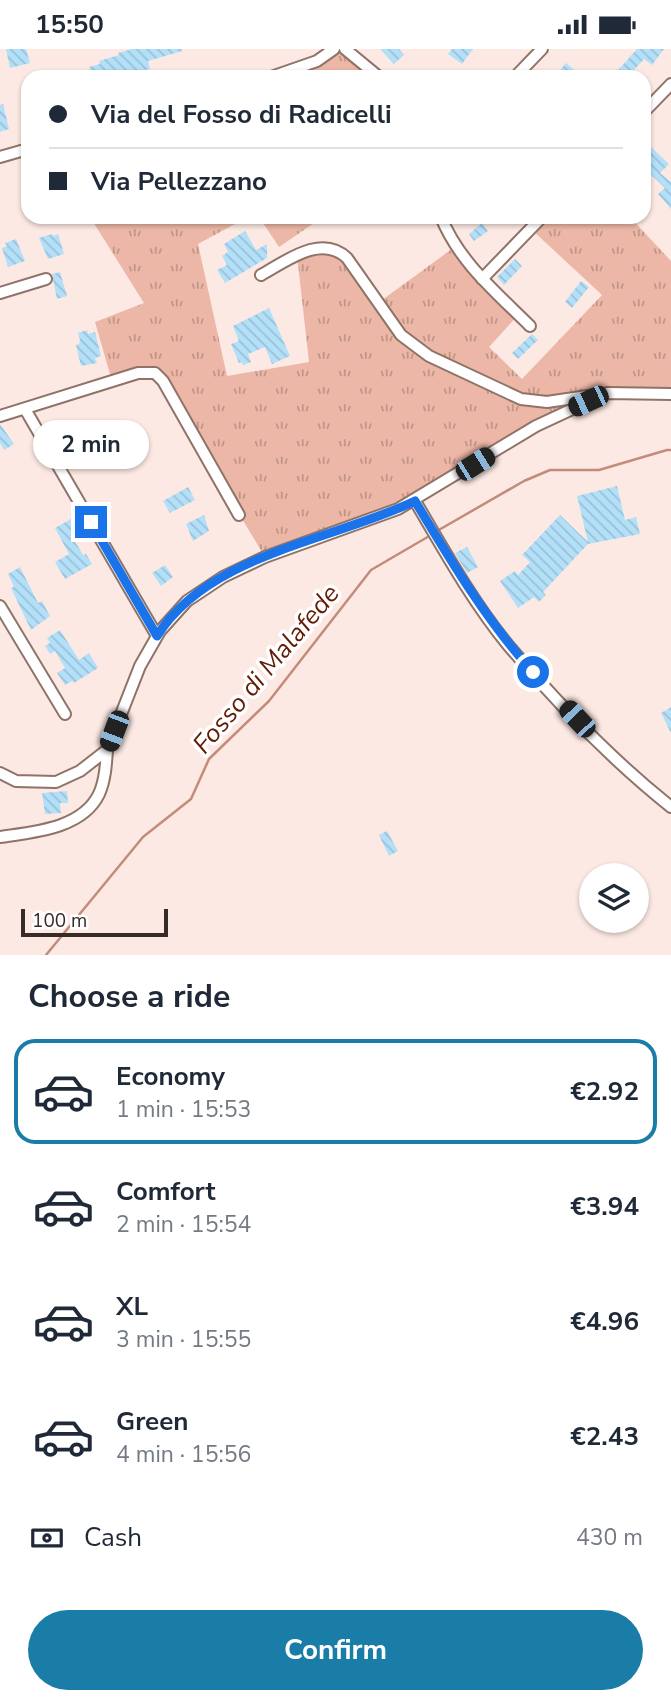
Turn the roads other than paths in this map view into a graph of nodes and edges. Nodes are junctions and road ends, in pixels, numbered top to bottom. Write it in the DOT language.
graph roads {
  1 [pos="334,49"];
  2 [pos="345,49"];
  3 [pos="542,49"];
  4 [pos="290,70"];
  5 [pos="370,70"];
  6 [pos="522,70"];
  7 [pos="671,84"];
  8 [pos="651,105"];
  9 [pos="21,151"];
  10 [pos="0,157"];
  11 [pos="444,224"];
  12 [pos="535,224"];
  13 [pos="261,275"];
  14 [pos="46,279"];
  15 [pos="482,279"];
  16 [pos="0,293"];
  17 [pos="530,326"];
  18 [pos="607,393"];
  19 [pos="671,394"];
  20 [pos="24,409"];
  21 [pos="0,416"];
  22 [pos="415,501"];
  23 [pos="239,515"];
  24 [pos="0,606"];
  25 [pos="157,636"];
  26 [pos="65,714"];
  27 [pos="107,750"];
  28 [pos="0,773"];
  29 [pos="671,807"];
  30 [pos="0,837"];
  1 -- 4 [label="street"];
  2 -- 5 [label="street"];
  3 -- 6 [label="street"];
  7 -- 8 [label="street"];
  9 -- 10 [label="street"];
  11 -- 15 [label="street"];
  12 -- 15 [label="street"];
  13 -- 18 [label="street"];
  14 -- 16 [label="street"];
  15 -- 17 [label="street"];
  18 -- 19 [label="street"];
  18 -- 22 [label="street"];
  20 -- 21 [label="street"];
  20 -- 23 [label="street"];
  20 -- 25 [label="street"];
  22 -- 25 [label="street"];
  22 -- 29 [label="street"];
  24 -- 26 [label="street"];
  25 -- 27 [label="street"];
  27 -- 28 [label="street"];
  27 -- 30 [label="street"];
}
